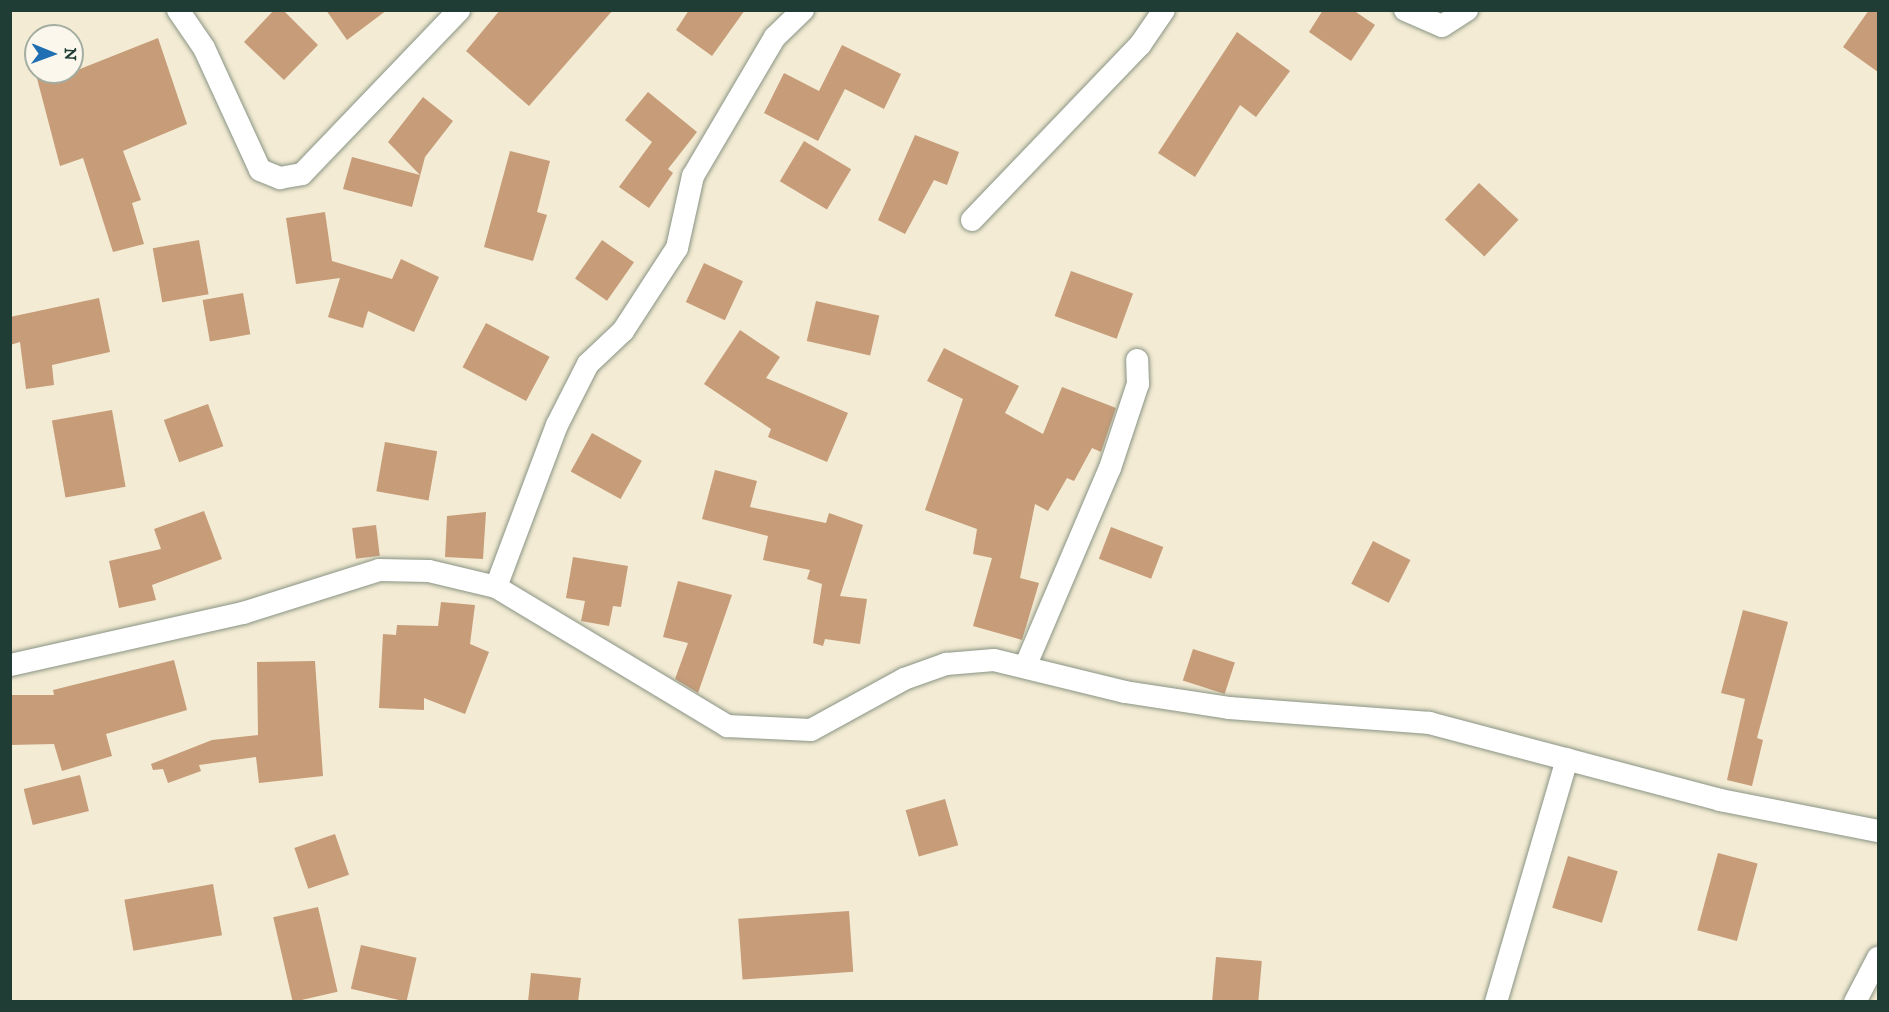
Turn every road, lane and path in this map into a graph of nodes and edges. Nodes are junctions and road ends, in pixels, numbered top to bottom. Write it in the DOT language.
graph roads {
  1 [pos="178,10"];
  2 [pos="459,10"];
  3 [pos="802,10"];
  4 [pos="1164,10"];
  5 [pos="1405,10"];
  6 [pos="1467,10"];
  7 [pos="972,220"];
  8 [pos="1137,360"];
  9 [pos="495,587"];
  10 [pos="10,666"];
  11 [pos="1025,667"];
  12 [pos="1567,759"];
  13 [pos="1878,831"];
  14 [pos="1878,958"];
  15 [pos="1496,1002"];
  16 [pos="1855,1002"];
  1 -- 2 [label="street"];
  3 -- 9 [label="street"];
  4 -- 7 [label="street"];
  5 -- 6 [label="street"];
  8 -- 11 [label="street"];
  9 -- 10 [label="street"];
  9 -- 11 [label="street"];
  11 -- 12 [label="street"];
  12 -- 13 [label="street"];
  12 -- 15 [label="street"];
  14 -- 16 [label="street"];
}
